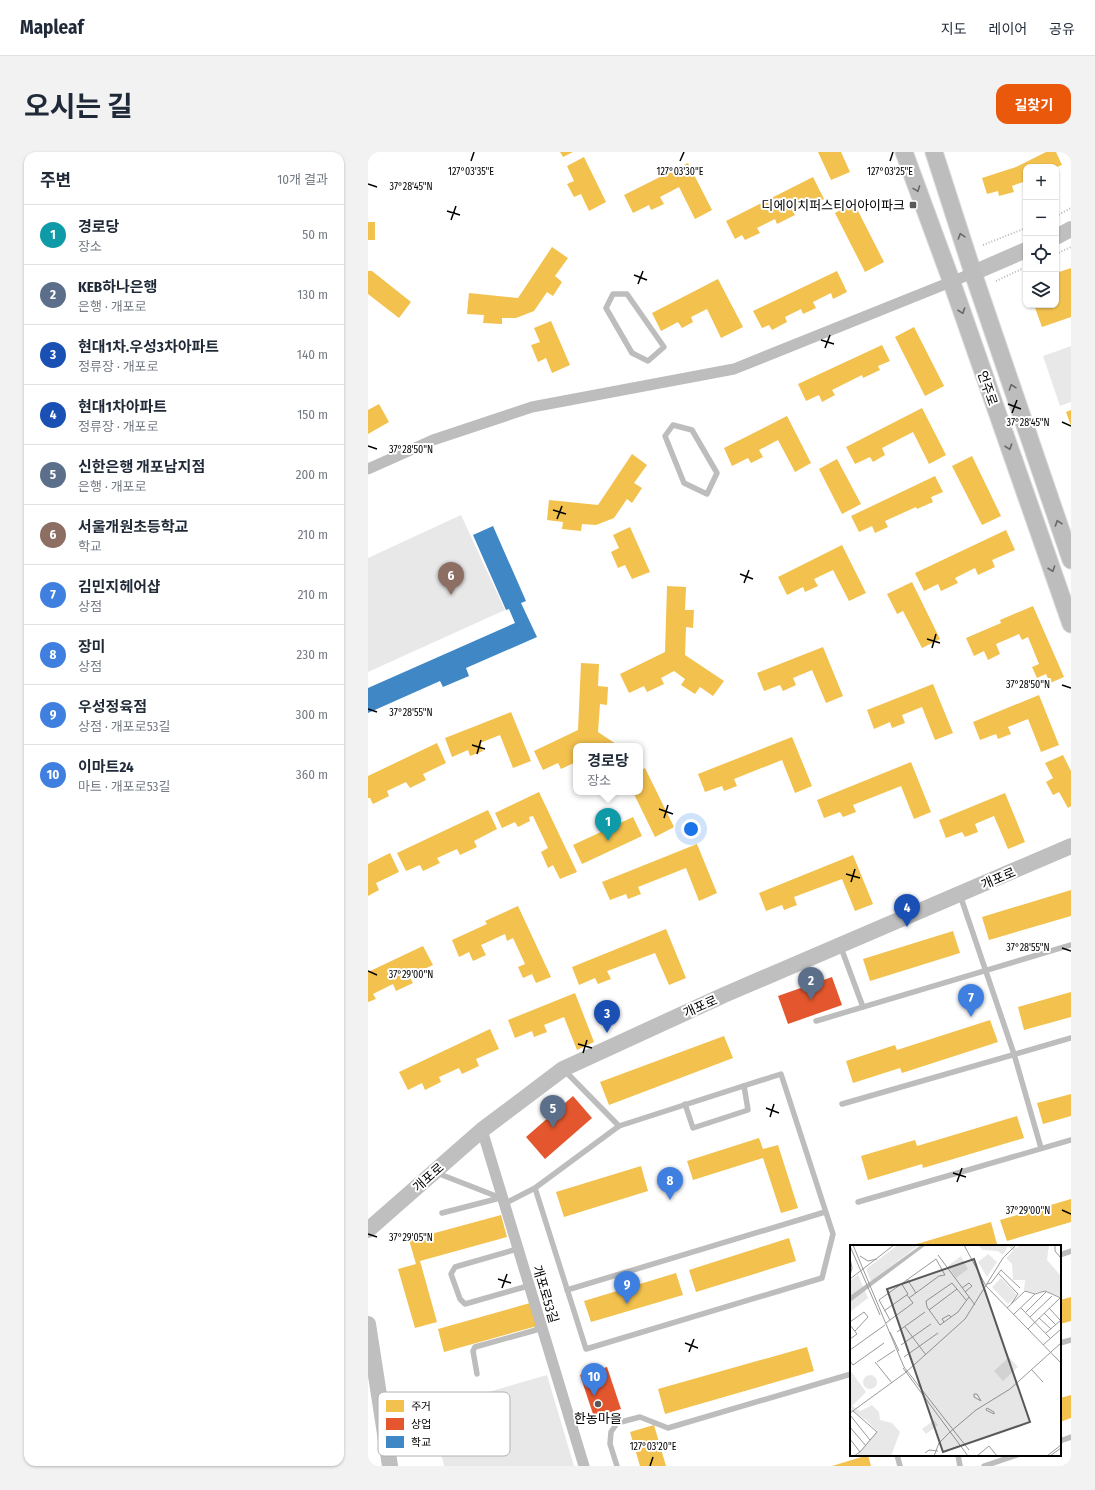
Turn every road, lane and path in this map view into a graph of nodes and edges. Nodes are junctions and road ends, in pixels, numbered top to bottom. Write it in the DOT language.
graph roads {
  1 [pos="904,152"];
  2 [pos="934,152"];
  3 [pos="1071,208"];
  4 [pos="1059,214"];
  5 [pos="1023,229"];
  6 [pos="1071,229"];
  7 [pos="1058,236"];
  8 [pos="983,245"];
  9 [pos="1071,247"];
  10 [pos="1023,251"];
  11 [pos="1059,253"];
  12 [pos="1023,268"];
  13 [pos="973,273"];
  14 [pos="951,280"];
  15 [pos="996,281"];
  16 [pos="648,361"];
  17 [pos="673,425"];
  18 [pos="368,469"];
  19 [pos="1071,560"];
  20 [pos="1071,624"];
  21 [pos="1071,846"];
  22 [pos="959,894"];
  23 [pos="840,945"];
  24 [pos="1071,945"];
  25 [pos="985,970"];
  26 [pos="863,1007"];
  27 [pos="816,1021"];
  28 [pos="1071,1038"];
  29 [pos="1014,1054"];
  30 [pos="563,1069"];
  31 [pos="744,1086"];
  32 [pos="685,1104"];
  33 [pos="842,1104"];
  34 [pos="619,1126"];
  35 [pos="482,1130"];
  36 [pos="1071,1140"];
  37 [pos="1041,1148"];
  38 [pos="433,1172"];
  39 [pos="535,1188"];
  40 [pos="502,1201"];
  41 [pos="858,1202"];
  42 [pos="825,1212"];
  43 [pos="442,1213"];
  44 [pos="368,1230"];
  45 [pos="517,1249"];
  46 [pos="1071,1251"];
  47 [pos="1061,1255"];
  48 [pos="528,1286"];
  49 [pos="567,1290"];
  50 [pos="368,1324"];
  51 [pos="1071,1340"];
  52 [pos="1061,1343"];
  53 [pos="476,1374"];
  54 [pos="850,1374"];
  55 [pos="379,1392"];
  56 [pos="1071,1437"];
  57 [pos="1061,1441"];
  58 [pos="388,1456"];
  59 [pos="897,1456"];
  60 [pos="958,1456"];
  61 [pos="1014,1456"];
  62 [pos="390,1466"];
  63 [pos="584,1466"];
  64 [pos="617,1466"];
  65 [pos="900,1466"];
  66 [pos="960,1466"];
  67 [pos="984,1466"];
  1 -- 14 [label="main road, 언주로, one-way"];
  13 -- 2 [label="main road, 언주로, one-way"];
  3 -- 4 [label="path"];
  5 -- 8 [label="path"];
  6 -- 7 [label="street"];
  9 -- 11 [label="path"];
  10 -- 13 [label="street"];
  12 -- 15 [label="path"];
  13 -- 14 [label="street"];
  19 -- 13 [label="main road, 언주로, one-way"];
  14 -- 18 [label="street"];
  14 -- 20 [label="main road, 언주로, one-way"];
  16 -- 16 [label="lane"];
  17 -- 17 [label="lane"];
  21 -- 22 [label="street, 개포로"];
  22 -- 23 [label="street, 개포로"];
  22 -- 25 [label="lane"];
  23 -- 26 [label="lane"];
  23 -- 30 [label="street, 개포로"];
  24 -- 25 [label="lane"];
  25 -- 26 [label="lane"];
  25 -- 29 [label="lane"];
  26 -- 27 [label="lane"];
  28 -- 29 [label="lane"];
  29 -- 33 [label="lane"];
  29 -- 37 [label="lane"];
  30 -- 34 [label="lane"];
  30 -- 35 [label="street, 개포로"];
  31 -- 32 [label="lane"];
  31 -- 32 [label="lane"];
  31 -- 42 [label="lane"];
  32 -- 34 [label="lane"];
  34 -- 39 [label="lane"];
  35 -- 38 [label="street, 개포로"];
  35 -- 40 [label="street, 개포로53길"];
  36 -- 37 [label="lane"];
  37 -- 41 [label="lane"];
  38 -- 40 [label="lane"];
  38 -- 44 [label="street, 개포로"];
  39 -- 40 [label="lane"];
  39 -- 49 [label="lane"];
  40 -- 43 [label="lane"];
  40 -- 45 [label="lane"];
  40 -- 63 [label="street, 개포로53길"];
  42 -- 49 [label="lane"];
  42 -- 49 [label="lane"];
  45 -- 48 [label="lane"];
  45 -- 48 [label="lane"];
  46 -- 47 [label="lane"];
  48 -- 53 [label="lane"];
  50 -- 55 [label="street"];
  51 -- 52 [label="lane"];
  54 -- 64 [label="lane"];
  56 -- 57 [label="lane"];
  58 -- 62 [label="street"];
  59 -- 65 [label="lane"];
  60 -- 66 [label="lane"];
  61 -- 67 [label="lane"];
}
